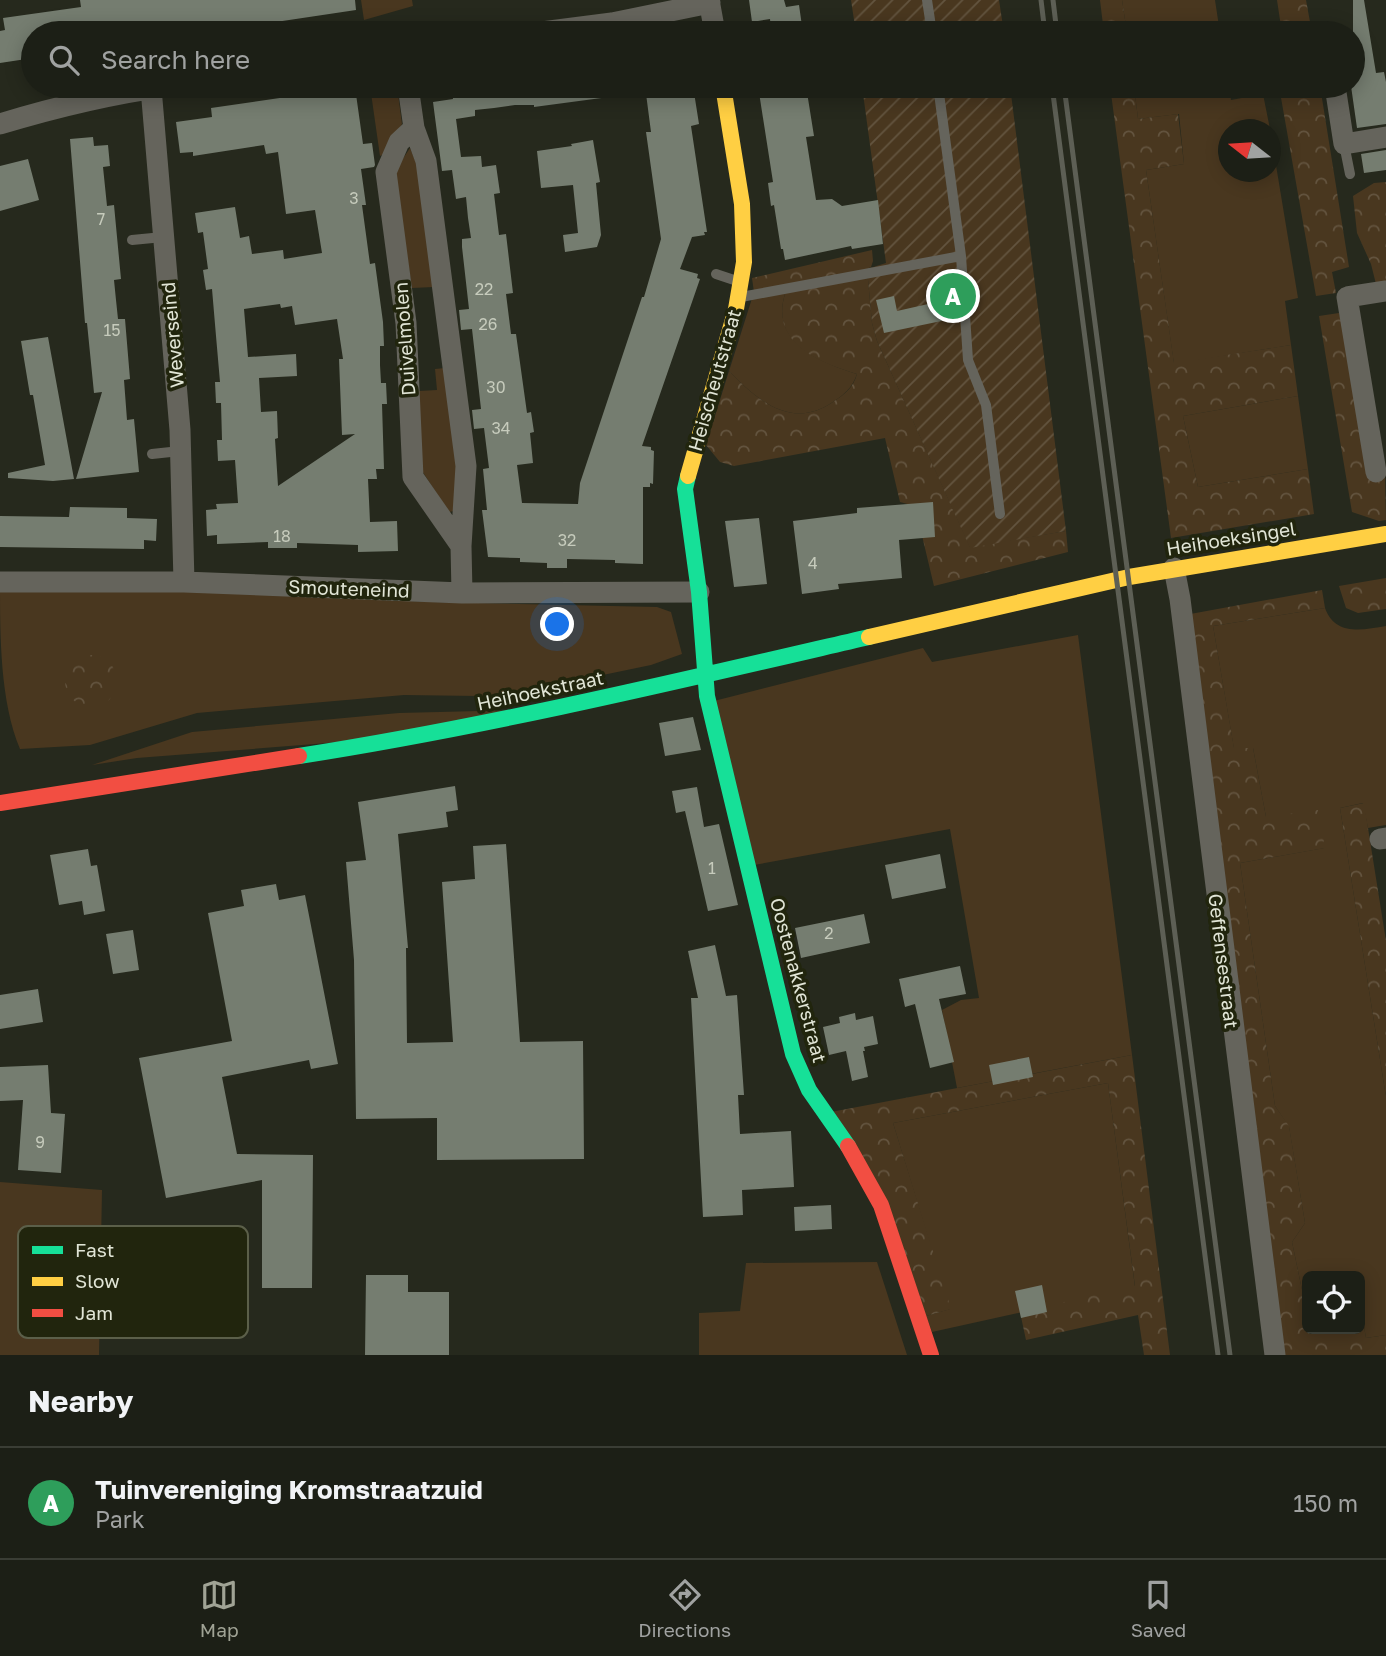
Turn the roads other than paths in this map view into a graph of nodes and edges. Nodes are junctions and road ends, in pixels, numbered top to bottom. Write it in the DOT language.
graph roads {
  1 [pos="927,0"];
  2 [pos="709,2"];
  3 [pos="621,21"];
  4 [pos="713,21"];
  5 [pos="930,21"];
  6 [pos="99,98"];
  7 [pos="159,98"];
  8 [pos="410,98"];
  9 [pos="725,98"];
  10 [pos="941,98"];
  11 [pos="1337,98"];
  12 [pos="0,124"];
  13 [pos="414,128"];
  14 [pos="1386,137"];
  15 [pos="1344,144"];
  16 [pos="1350,174"];
  17 [pos="163,237"];
  18 [pos="131,240"];
  19 [pos="961,256"];
  20 [pos="716,274"];
  21 [pos="739,290"];
  22 [pos="1386,290"];
  23 [pos="180,451"];
  24 [pos="152,454"];
  25 [pos="1376,472"];
  26 [pos="1000,514"];
  27 [pos="1386,534"];
  28 [pos="460,547"];
  29 [pos="1174,568"];
  30 [pos="0,582"];
  31 [pos="184,582"];
  32 [pos="1083,587"];
  33 [pos="699,592"];
  34 [pos="462,593"];
  35 [pos="706,675"];
  36 [pos="1,796"];
  37 [pos="931,1355"];
  38 [pos="1275,1355"];
  1 -- 5 [label="lane"];
  2 -- 3 [label="street"];
  2 -- 4 [label="street"];
  6 -- 12 [label="street"];
  7 -- 17 [label="street, Weverseind"];
  8 -- 13 [label="street"];
  9 -- 21 [label="street, Heischeutstraat"];
  10 -- 19 [label="lane"];
  11 -- 15 [label="street"];
  13 -- 28 [label="street"];
  13 -- 28 [label="street, Duivelmolen"];
  14 -- 15 [label="street"];
  15 -- 16 [label="lane"];
  17 -- 18 [label="lane"];
  17 -- 23 [label="street, Weverseind"];
  19 -- 21 [label="lane"];
  19 -- 26 [label="lane"];
  20 -- 21 [label="lane"];
  21 -- 33 [label="street, Heischeutstraat"];
  22 -- 25 [label="street"];
  23 -- 24 [label="lane"];
  23 -- 31 [label="street, Weverseind"];
  27 -- 29 [label="street, Heihoeksingel"];
  28 -- 34 [label="street"];
  29 -- 32 [label="street, Heihoeksingel"];
  29 -- 38 [label="street, Geffensestraat"];
  30 -- 31 [label="street, Smouteneind"];
  31 -- 34 [label="street, Smouteneind"];
  32 -- 35 [label="street, Heihoekstraat"];
  33 -- 34 [label="street, Smouteneind"];
  33 -- 35 [label="street, Heischeutstraat"];
  35 -- 36 [label="street, Heihoekstraat"];
  35 -- 37 [label="street, Oostenakkerstraat"];
}
